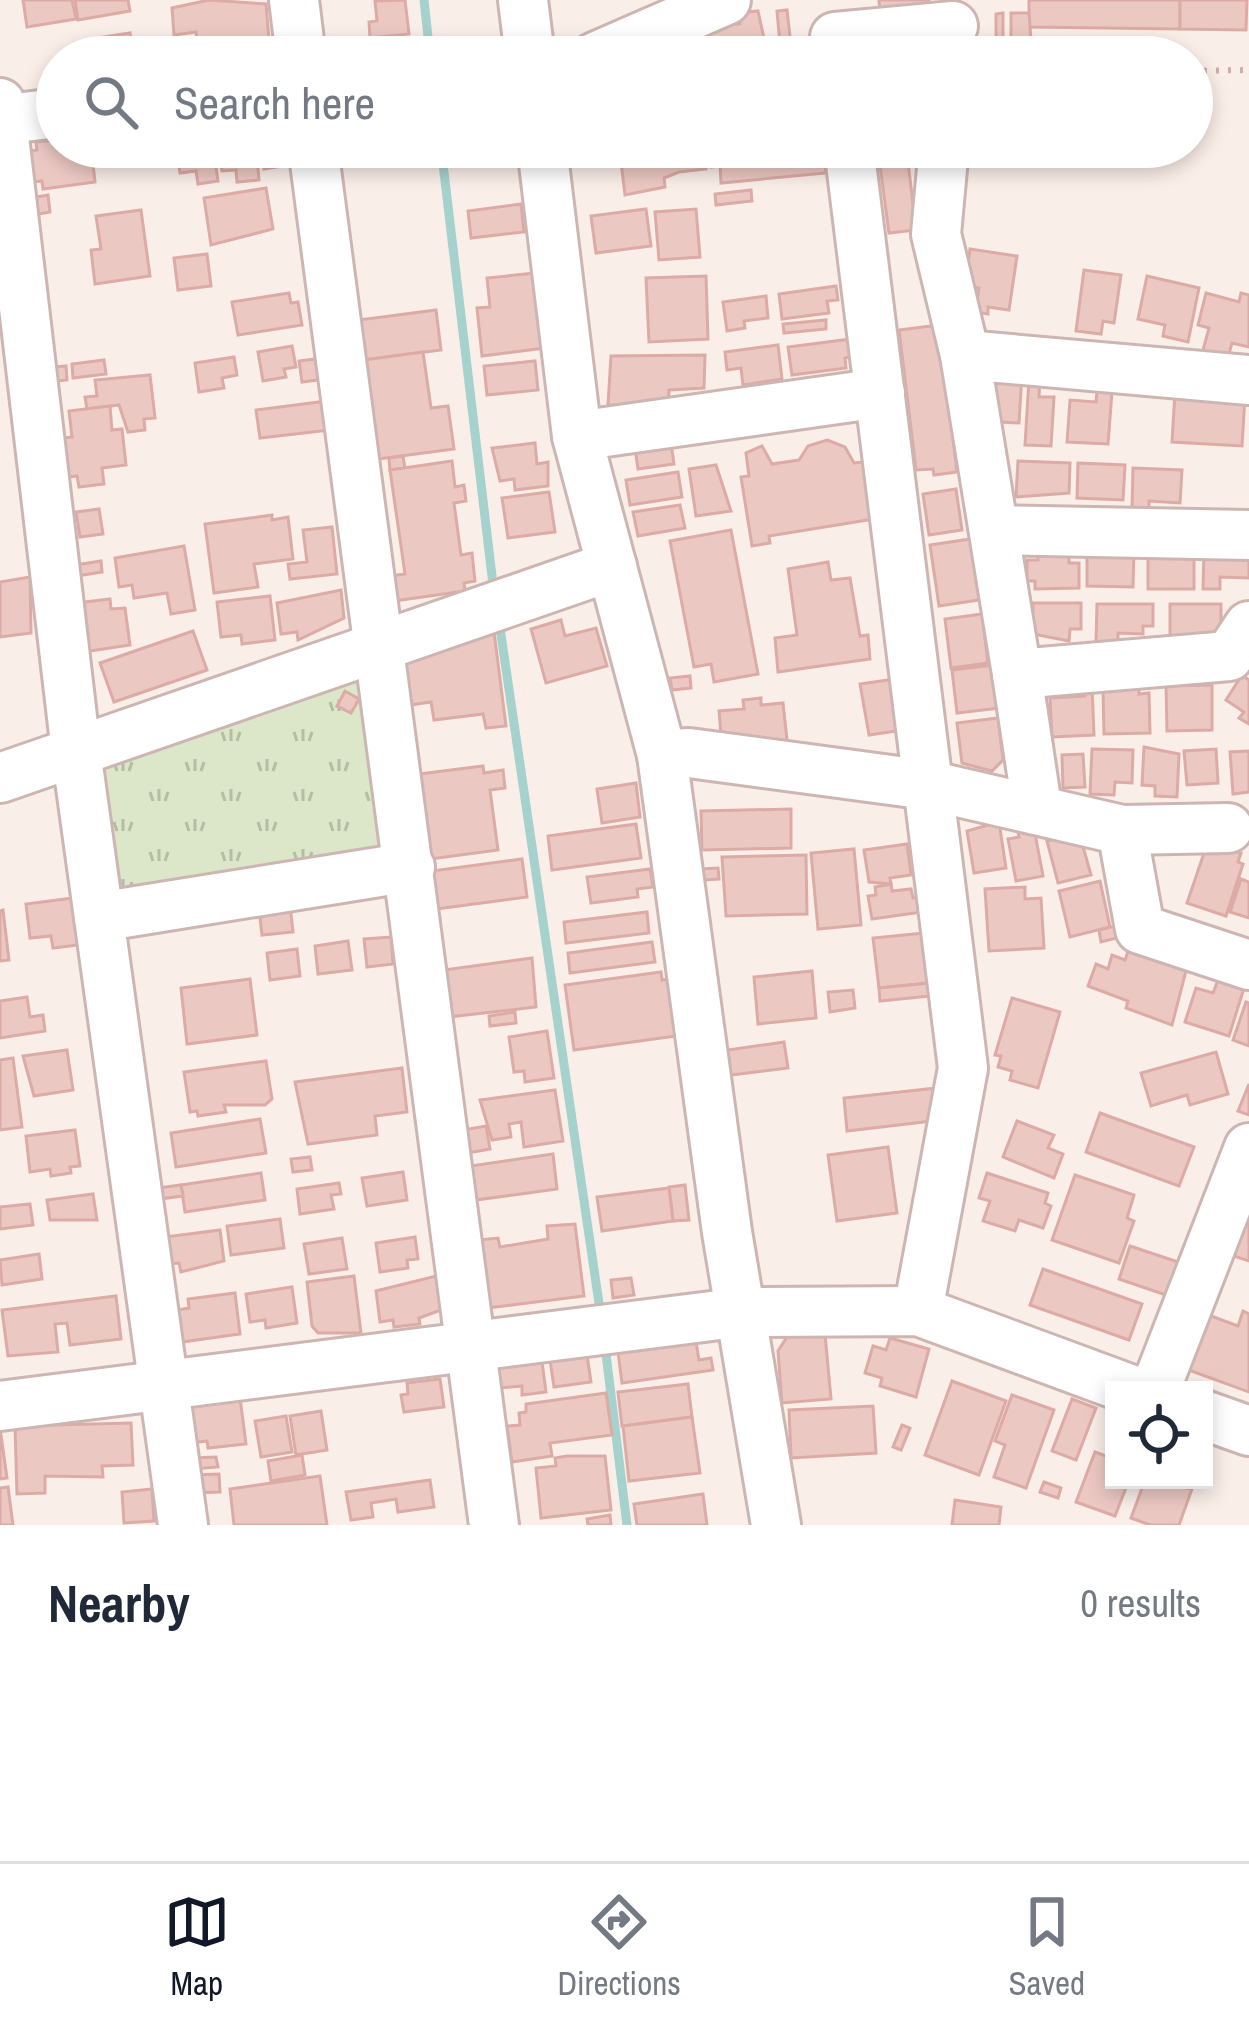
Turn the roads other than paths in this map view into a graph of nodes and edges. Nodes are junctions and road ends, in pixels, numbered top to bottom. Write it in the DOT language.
graph roads {
  1 [pos="294,0"];
  2 [pos="523,0"];
  3 [pos="726,0"];
  4 [pos="955,28"];
  5 [pos="834,31"];
  6 [pos="298,36"];
  7 [pos="527,36"];
  8 [pos="643,36"];
  9 [pos="36,113"];
  10 [pos="1,114"];
  11 [pos="316,168"];
  12 [pos="545,168"];
  13 [pos="852,168"];
  14 [pos="942,168"];
  15 [pos="965,355"];
  16 [pos="1249,380"];
  17 [pos="880,393"];
  18 [pos="577,436"];
  19 [pos="994,530"];
  20 [pos="1249,535"];
  21 [pos="612,566"];
  22 [pos="1249,626"];
  23 [pos="382,649"];
  24 [pos="1017,674"];
  25 [pos="76,751"];
  26 [pos="662,755"];
  27 [pos="0,778"];
  28 [pos="928,784"];
  29 [pos="1037,807"];
  30 [pos="1228,828"];
  31 [pos="1122,830"];
  32 [pos="410,867"];
  33 [pos="99,917"];
  34 [pos="1249,965"];
  35 [pos="1249,1148"];
  36 [pos="917,1311"];
  37 [pos="743,1312"];
  38 [pos="470,1345"];
  39 [pos="1108,1381"];
  40 [pos="1158,1381"];
  41 [pos="164,1382"];
  42 [pos="0,1406"];
  43 [pos="1213,1418"];
  44 [pos="1249,1431"];
  45 [pos="183,1525"];
  46 [pos="494,1525"];
  47 [pos="776,1525"];
  1 -- 6 [label="street"];
  2 -- 7 [label="street"];
  3 -- 8 [label="street"];
  4 -- 5 [label="street"];
  9 -- 10 [label="street"];
  10 -- 25 [label="street"];
  11 -- 23 [label="street"];
  12 -- 18 [label="street"];
  13 -- 17 [label="street"];
  14 -- 15 [label="street"];
  15 -- 16 [label="street"];
  15 -- 19 [label="street"];
  17 -- 18 [label="street"];
  17 -- 28 [label="street"];
  18 -- 21 [label="street"];
  19 -- 20 [label="street"];
  19 -- 24 [label="street"];
  21 -- 23 [label="street"];
  21 -- 26 [label="street"];
  22 -- 24 [label="street"];
  23 -- 25 [label="street"];
  23 -- 32 [label="street"];
  24 -- 29 [label="street"];
  25 -- 27 [label="street"];
  25 -- 33 [label="street"];
  26 -- 28 [label="street"];
  26 -- 37 [label="street"];
  28 -- 29 [label="street"];
  28 -- 36 [label="street"];
  29 -- 31 [label="street"];
  30 -- 31 [label="street"];
  31 -- 34 [label="street"];
  32 -- 33 [label="street"];
  32 -- 38 [label="street"];
  33 -- 41 [label="street"];
  35 -- 40 [label="street"];
  36 -- 37 [label="street"];
  36 -- 39 [label="street"];
  37 -- 38 [label="street"];
  37 -- 47 [label="street"];
  38 -- 41 [label="street"];
  38 -- 46 [label="street"];
  41 -- 42 [label="street"];
  41 -- 45 [label="street"];
  43 -- 44 [label="street"];
}
